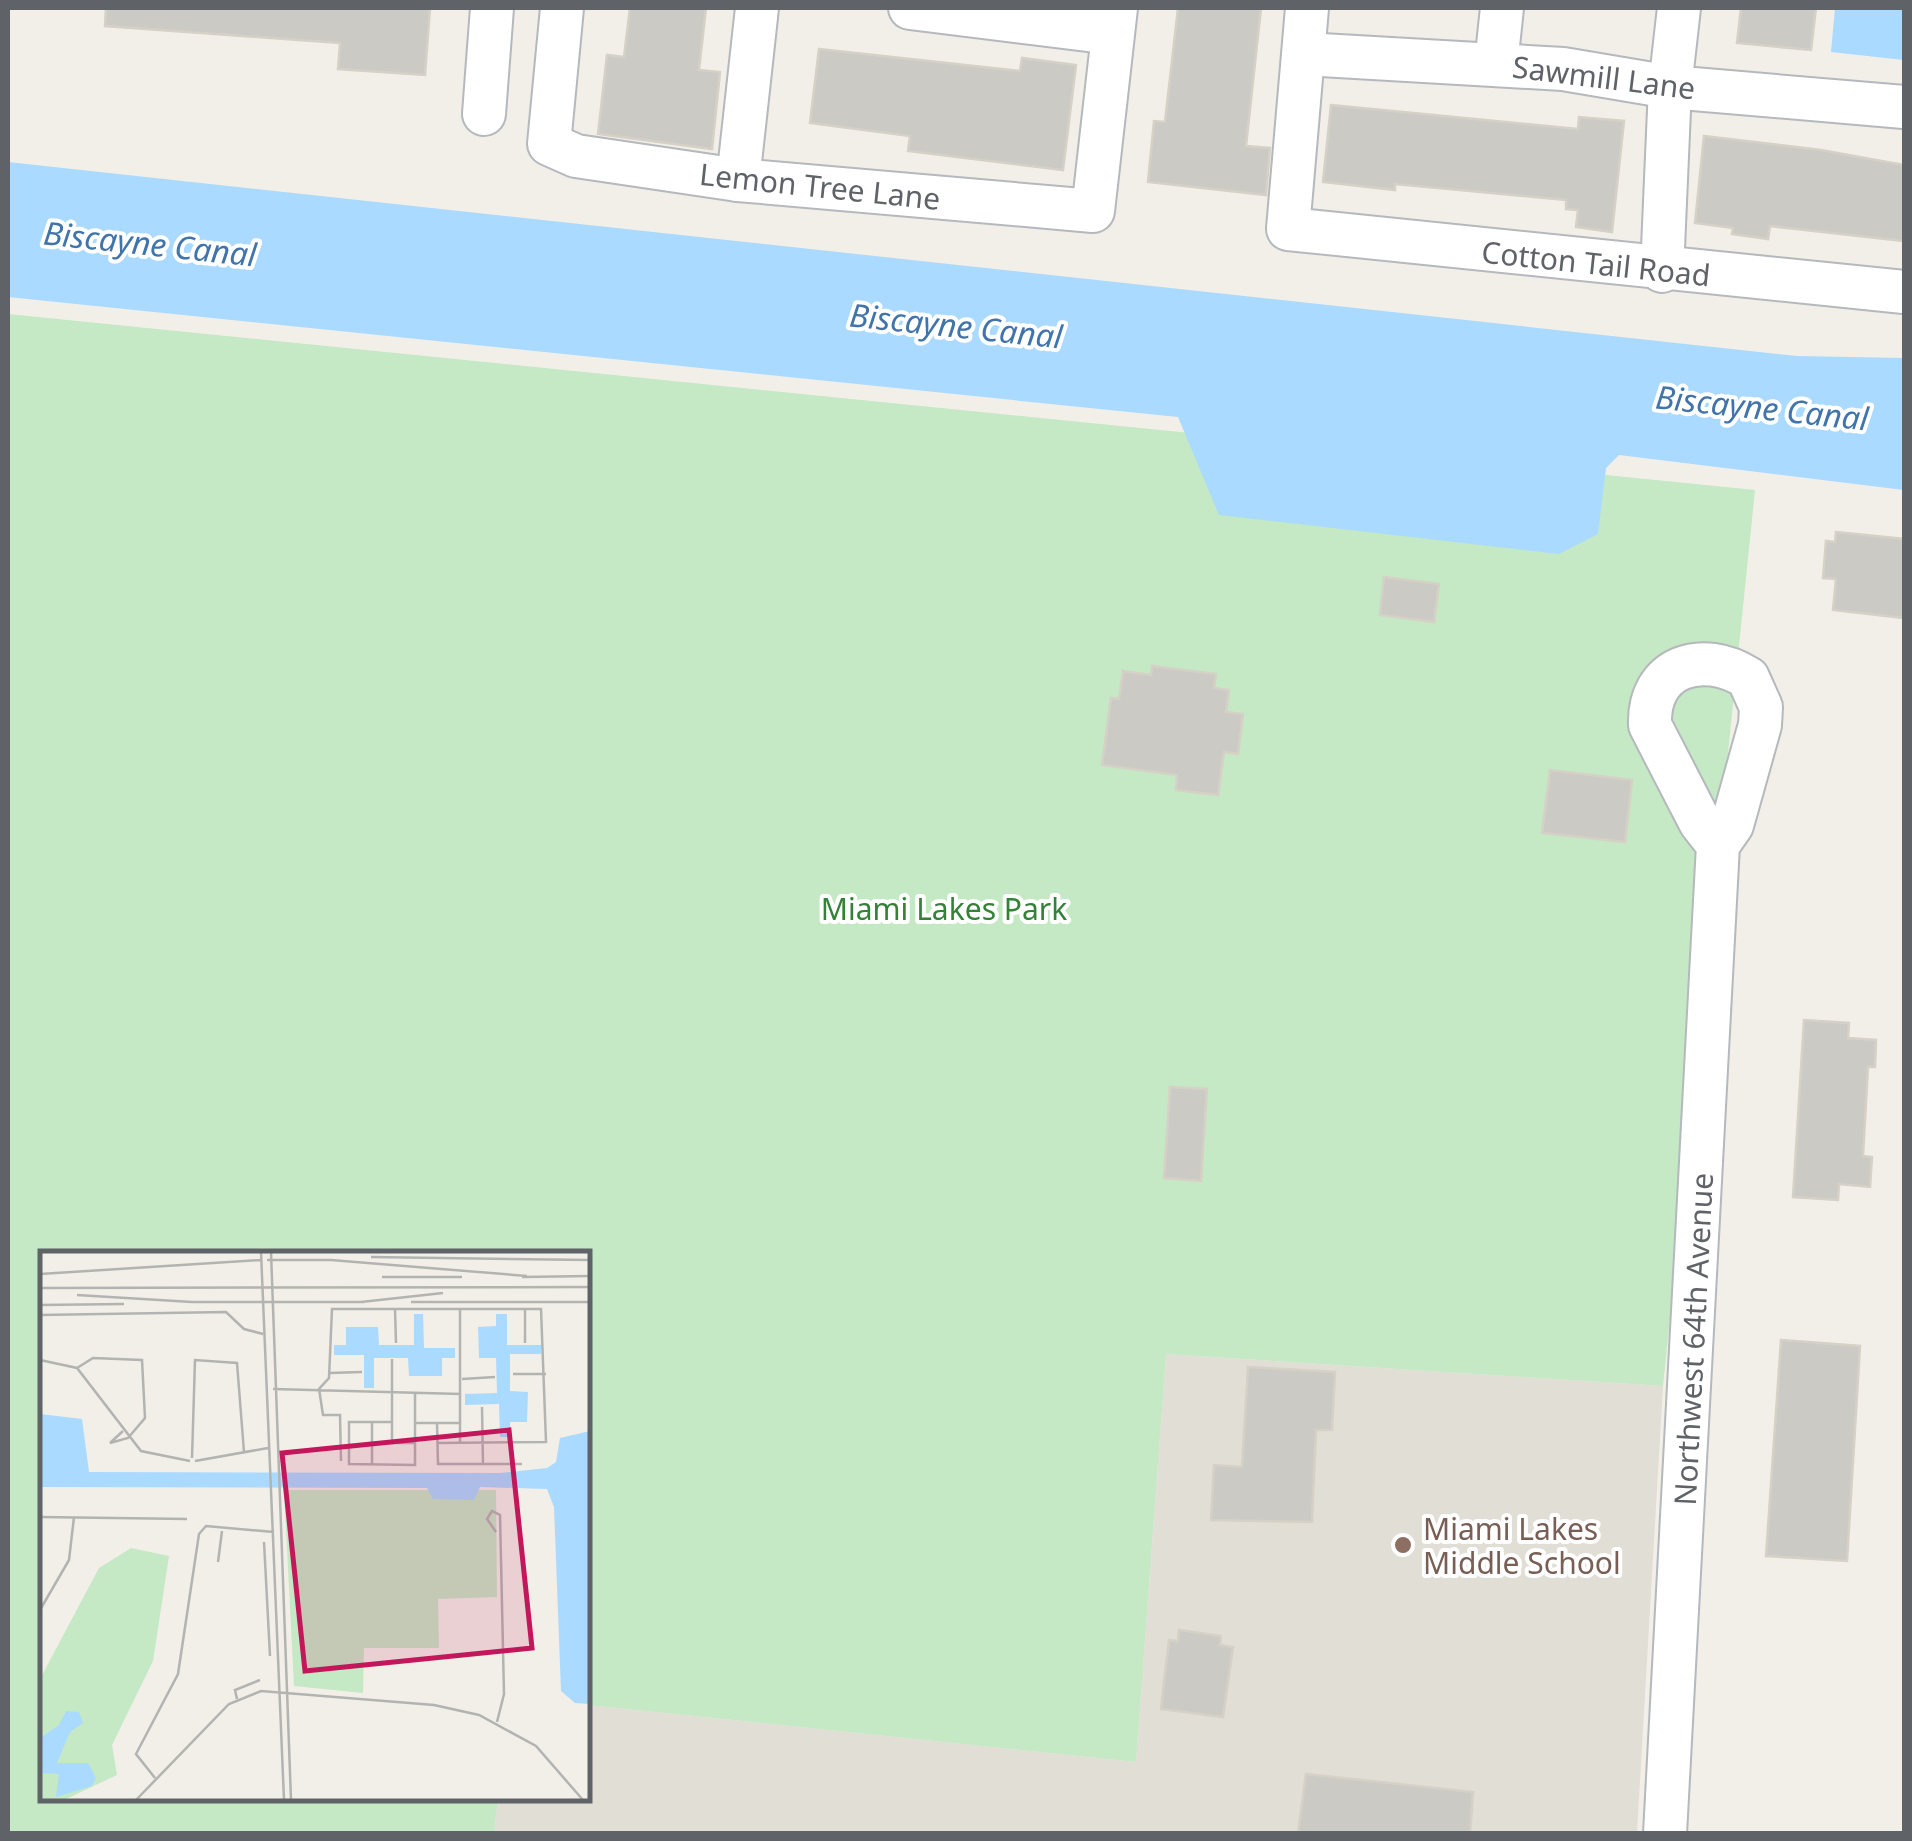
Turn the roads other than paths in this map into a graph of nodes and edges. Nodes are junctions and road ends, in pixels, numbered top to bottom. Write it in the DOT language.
graph roads {
  1 [pos="492,8"];
  2 [pos="562,8"];
  3 [pos="757,8"];
  4 [pos="921,8"];
  5 [pos="1307,8"];
  6 [pos="1502,8"];
  7 [pos="1679,8"];
  8 [pos="1114,20"];
  9 [pos="1304,54"];
  10 [pos="1496,64"];
  11 [pos="1670,86"];
  12 [pos="1904,107"];
  13 [pos="484,114"];
  14 [pos="738,180"];
  15 [pos="1662,271"];
  16 [pos="1904,292"];
  17 [pos="1718,845"];
  18 [pos="1665,1834"];
  1 -- 13 [label="street"];
  2 -- 14 [label="street, Lemon Tree Lane"];
  3 -- 14 [label="street"];
  4 -- 8 [label="street"];
  5 -- 9 [label="street"];
  6 -- 10 [label="street"];
  7 -- 11 [label="street"];
  8 -- 14 [label="street, Lemon Tree Lane"];
  9 -- 10 [label="street, Sawmill Lane"];
  9 -- 15 [label="street, Cotton Tail Road"];
  10 -- 11 [label="street, Sawmill Lane"];
  11 -- 12 [label="street, Sawmill Lane"];
  11 -- 15 [label="street"];
  15 -- 16 [label="street, Cotton Tail Road"];
  17 -- 18 [label="street, Northwest 64th Avenue"];
}
